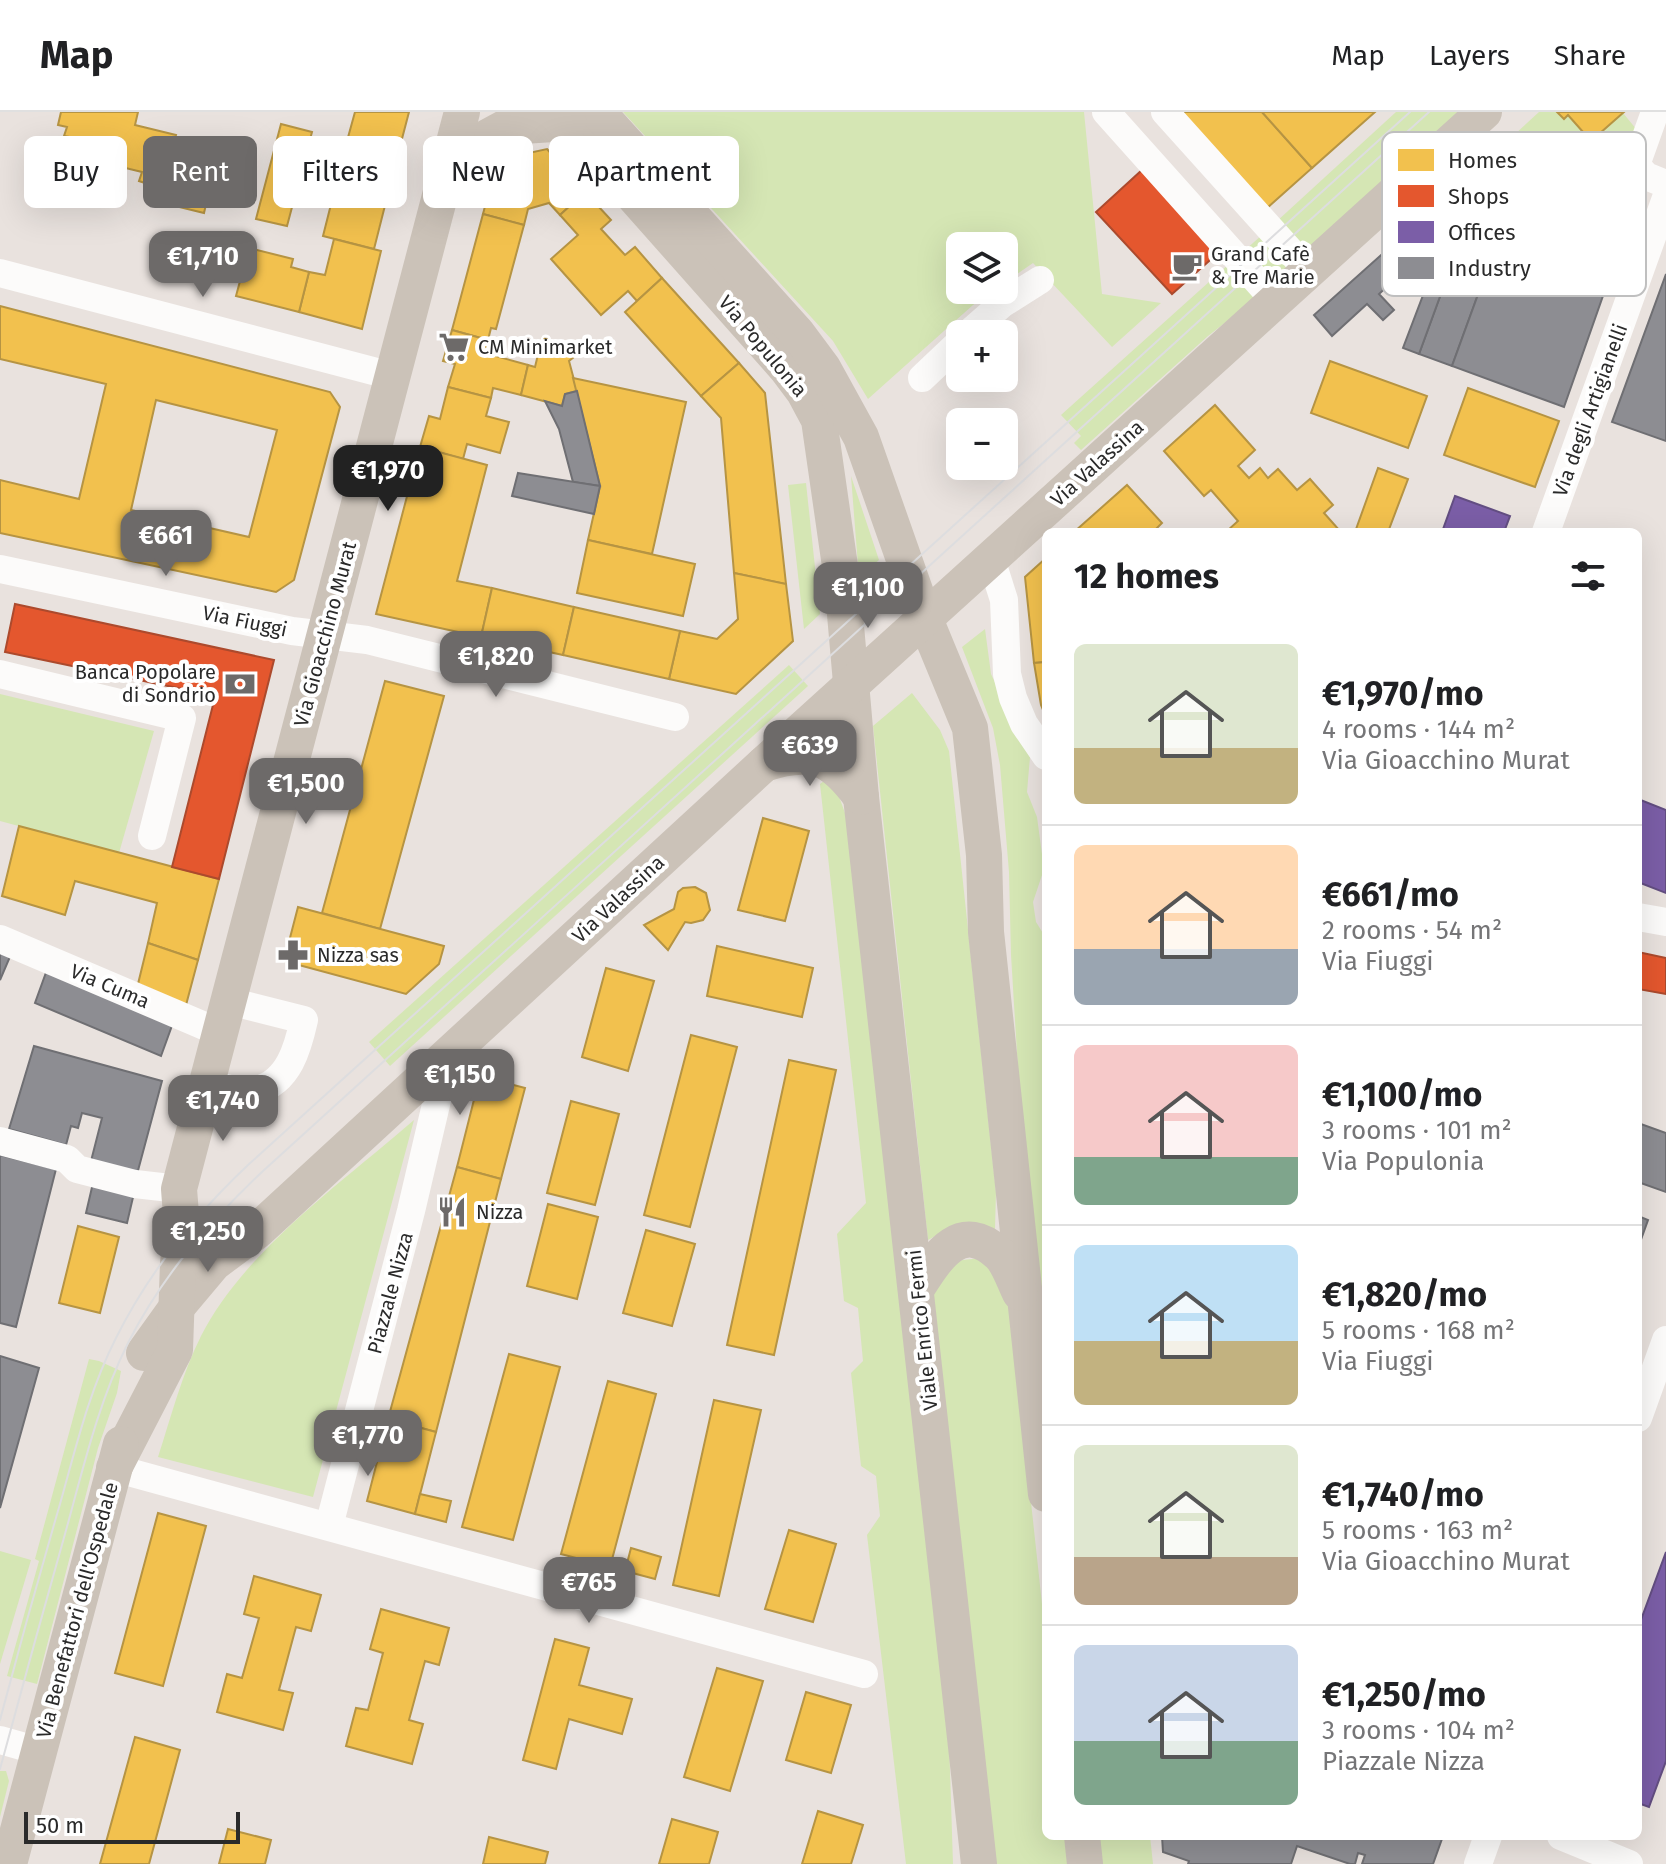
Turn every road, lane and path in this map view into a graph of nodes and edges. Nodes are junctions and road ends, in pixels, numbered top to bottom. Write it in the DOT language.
graph roads {
  1 [pos="462,112"];
  2 [pos="1106,112"];
  3 [pos="1165,112"];
  4 [pos="1484,112"];
  5 [pos="1655,112"];
  6 [pos="574,116"];
  7 [pos="1462,132"];
  8 [pos="455,136"];
  9 [pos="489,136"];
  10 [pos="1646,137"];
  11 [pos="1646,176"];
  12 [pos="1666,184"];
  13 [pos="1666,198"];
  14 [pos="1382,205"];
  15 [pos="436,208"];
  16 [pos="1646,254"];
  17 [pos="1309,272"];
  18 [pos="0,273"];
  19 [pos="1040,280"];
  20 [pos="1631,296"];
  21 [pos="1276,302"];
  22 [pos="984,320"];
  23 [pos="946,355"];
  24 [pos="392,376"];
  25 [pos="922,378"];
  26 [pos="1547,528"];
  27 [pos="991,559"];
  28 [pos="1,575"];
  29 [pos="925,619"];
  30 [pos="325,635"];
  31 [pos="0,674"];
  32 [pos="852,685"];
  33 [pos="675,717"];
  34 [pos="1042,750"];
  35 [pos="764,764"];
  36 [pos="861,797"];
  37 [pos="152,836"];
  38 [pos="1642,918"];
  39 [pos="1666,922"];
  40 [pos="0,939"];
  41 [pos="225,1017"];
  42 [pos="428,1073"];
  43 [pos="208,1083"];
  44 [pos="0,1141"];
  45 [pos="179,1189"];
  46 [pos="257,1231"];
  47 [pos="179,1238"];
  48 [pos="917,1288"];
  49 [pos="1026,1305"];
  50 [pos="177,1307"];
  51 [pos="1666,1340"];
  52 [pos="160,1352"];
  53 [pos="1642,1407"];
  54 [pos="1042,1456"];
  55 [pos="114,1468"];
  56 [pos="329,1526"];
  57 [pos="864,1674"];
  58 [pos="0,1740"];
  59 [pos="39,1751"];
  60 [pos="1082,1840"];
  61 [pos="1487,1840"];
  62 [pos="1571,1840"];
  63 [pos="9,1864"];
  64 [pos="979,1864"];
  65 [pos="1085,1864"];
  66 [pos="1478,1864"];
  67 [pos="1629,1864"];
  1 -- 8 [label="main road, Via Gioacchino Murat"];
  2 -- 21 [label="street"];
  3 -- 17 [label="street"];
  4 -- 7 [label="main road, Via Valassina"];
  5 -- 10 [label="street"];
  6 -- 9 [label="main road"];
  6 -- 29 [label="main road, Via Populonia"];
  6 -- 32 [label="main road, Via Populonia"];
  11 -- 12 [label="street"];
  13 -- 16 [label="street, Via degli Artigianelli"];
  14 -- 17 [label="main road, Via Valassina"];
  15 -- 24 [label="main road, Via Gioacchino Murat"];
  17 -- 21 [label="main road, Via Valassina"];
  18 -- 24 [label="street"];
  19 -- 22 [label="street"];
  20 -- 26 [label="street, Via degli Artigianelli"];
  21 -- 27 [label="main road, Via Valassina"];
  23 -- 25 [label="street"];
  24 -- 30 [label="main road, Via Gioacchino Murat"];
  27 -- 29 [label="main road, Via Valassina"];
  27 -- 34 [label="street"];
  28 -- 30 [label="street, Via Fiuggi"];
  29 -- 32 [label="main road, Via Valassina"];
  29 -- 49 [label="main road"];
  30 -- 33 [label="street, Via Fiuggi"];
  30 -- 41 [label="main road, Via Gioacchino Murat"];
  31 -- 37 [label="street"];
  32 -- 35 [label="main road, Via Valassina"];
  32 -- 36 [label="main road, Viale Enrico Fermi"];
  35 -- 36 [label="main road"];
  35 -- 42 [label="main road, Via Valassina"];
  36 -- 48 [label="main road, Viale Enrico Fermi"];
  38 -- 39 [label="street"];
  40 -- 41 [label="street, Via Cuma"];
  41 -- 43 [label="main road, Via Gioacchino Murat"];
  41 -- 43 [label="street"];
  42 -- 46 [label="main road"];
  42 -- 56 [label="street, Piazzale Nizza"];
  43 -- 45 [label="main road, Via Gioacchino Murat"];
  44 -- 45 [label="street"];
  45 -- 46 [label="main road"];
  45 -- 47 [label="main road, Via Gioacchino Murat"];
  46 -- 50 [label="main road"];
  46 -- 52 [label="main road"];
  47 -- 50 [label="main road, Via Gioacchino Murat"];
  47 -- 52 [label="main road, Via Gioacchino Murat"];
  48 -- 49 [label="main road"];
  48 -- 64 [label="main road, Viale Enrico Fermi"];
  49 -- 54 [label="main road"];
  50 -- 52 [label="main road, Via Gioacchino Murat"];
  51 -- 53 [label="street"];
  52 -- 55 [label="main road, Via Gioacchino Murat"];
  55 -- 56 [label="street"];
  55 -- 59 [label="main road, Via Benefattori dell'Ospedale"];
  56 -- 57 [label="street"];
  58 -- 59 [label="street, Via Benefattori dell'Ospedale"];
  59 -- 63 [label="main road, Via Benefattori dell'Ospedale"];
  60 -- 65 [label="main road"];
  61 -- 66 [label="street"];
  62 -- 67 [label="street"];
}
